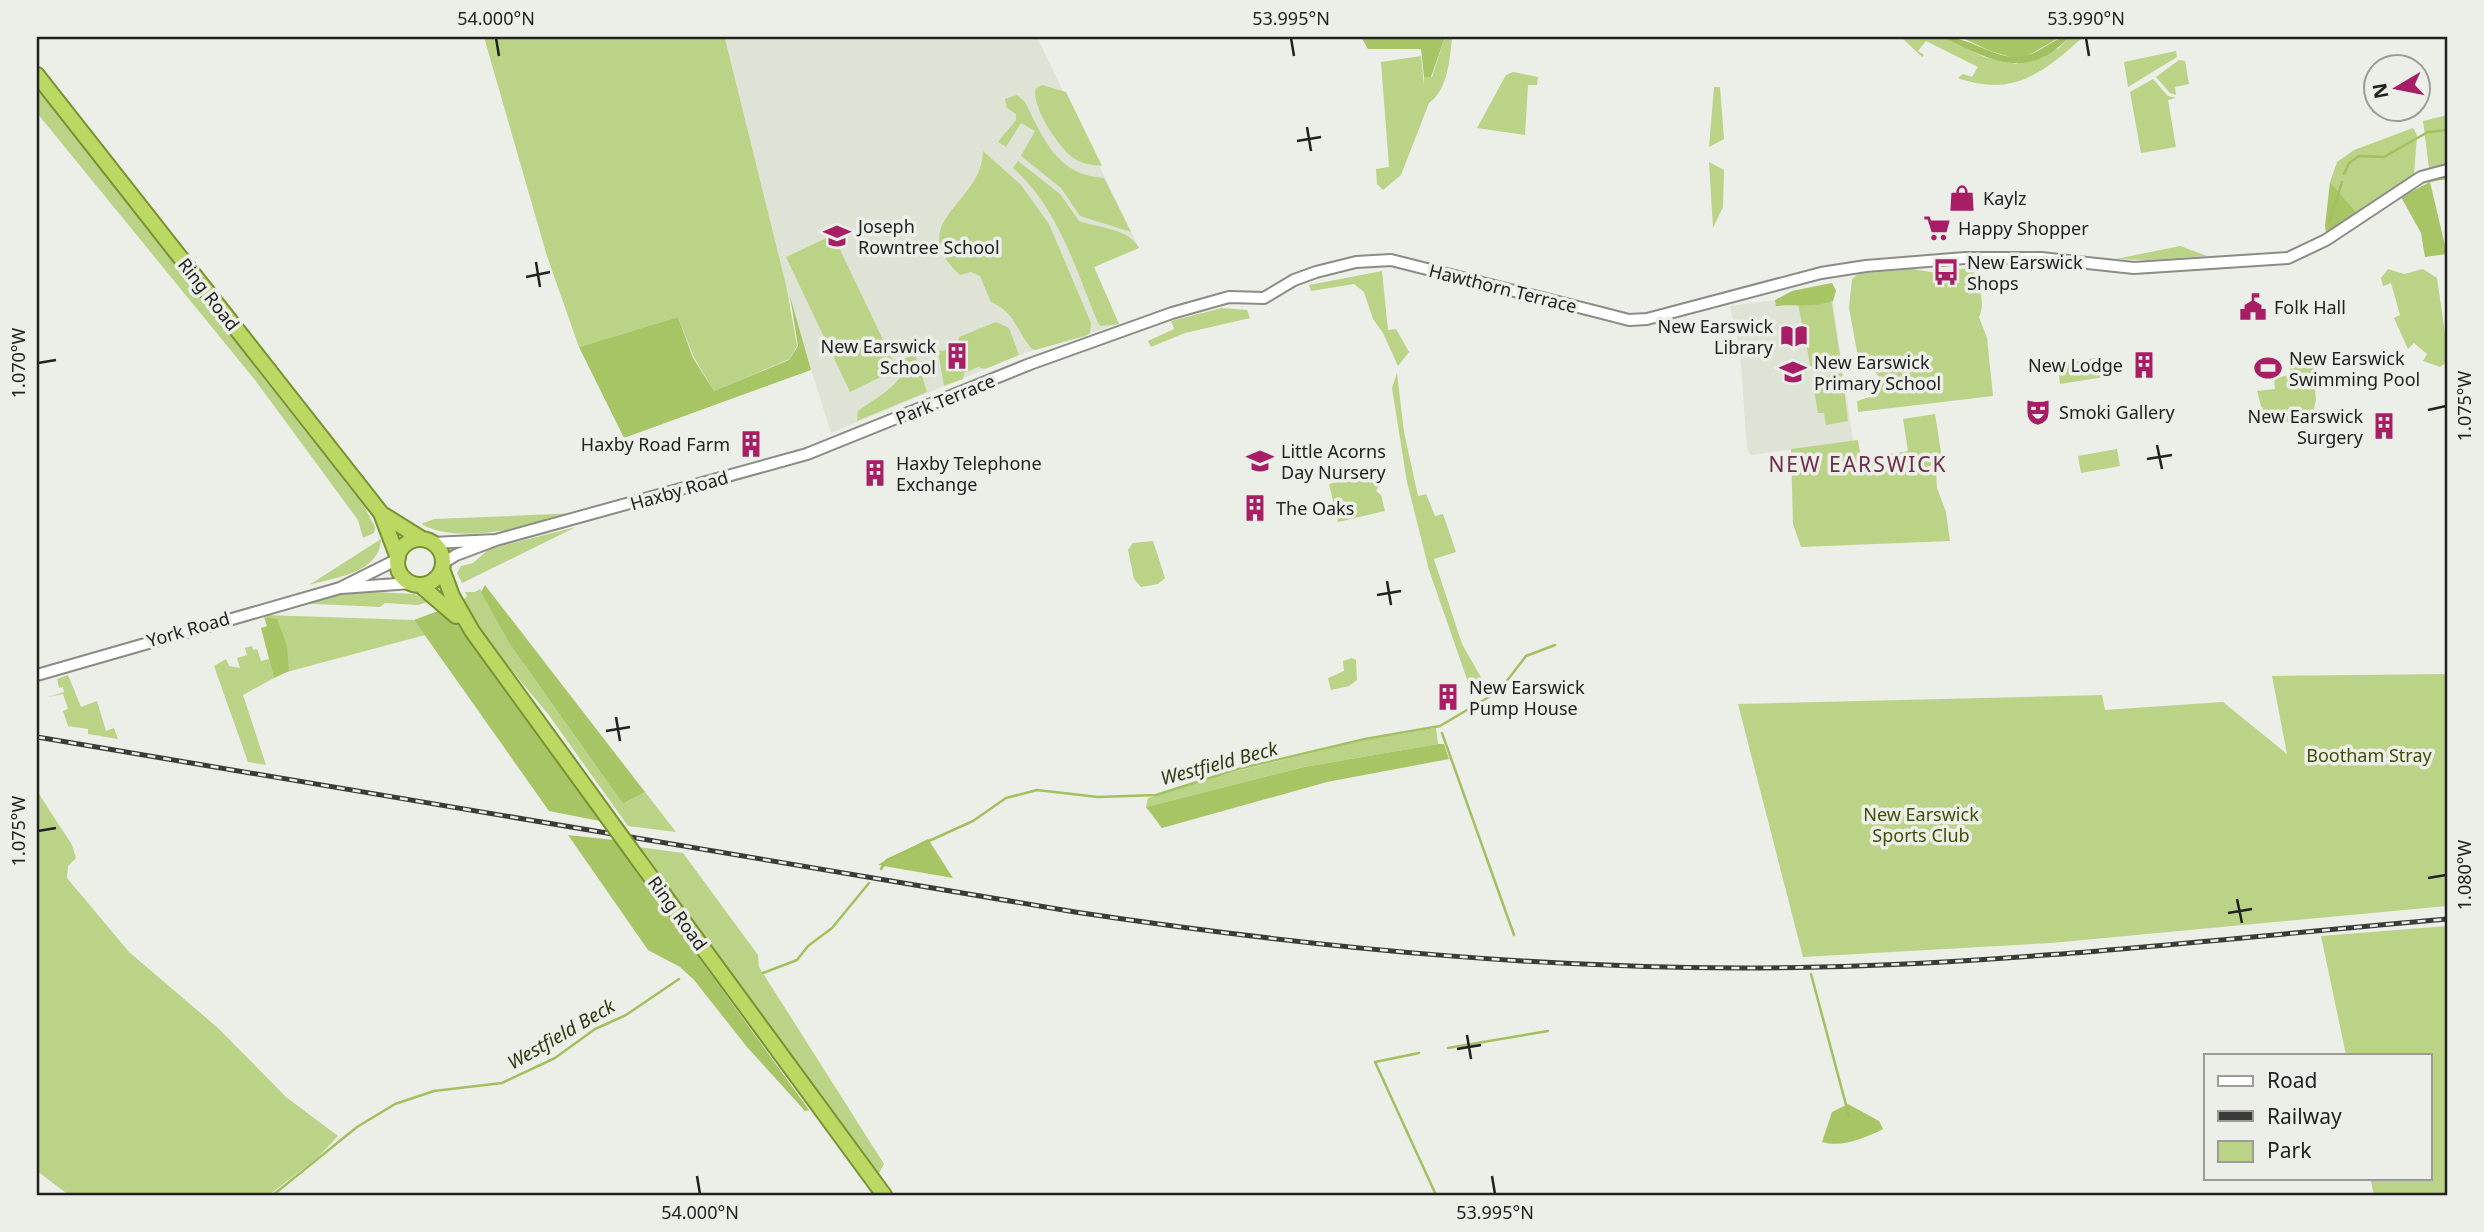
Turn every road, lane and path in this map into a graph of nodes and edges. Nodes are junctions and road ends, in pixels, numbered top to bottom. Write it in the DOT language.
graph roads {
  1 [pos="37,75"];
  2 [pos="2447,170"];
  3 [pos="1030,364"];
  4 [pos="860,433"];
  5 [pos="381,513"];
  6 [pos="496,540"];
  7 [pos="427,541"];
  8 [pos="398,558"];
  9 [pos="443,566"];
  10 [pos="416,584"];
  11 [pos="340,587"];
  12 [pos="472,631"];
  13 [pos="37,676"];
  14 [pos="884,1195"];
  1 -- 5 [label="highway, Ring Road"];
  2 -- 3 [label="street, Hawthorn Terrace"];
  3 -- 4 [label="street, Park Terrace"];
  4 -- 6 [label="street, Haxby Road"];
  5 -- 7 [label="highway, Ring Road"];
  5 -- 8 [label="highway, Ring Road"];
  6 -- 7 [label="street, Haxby Road"];
  6 -- 9 [label="street, Haxby Road"];
  7 -- 8 [label="highway"];
  7 -- 9 [label="highway"];
  8 -- 10 [label="highway"];
  8 -- 11 [label="street, York Road"];
  9 -- 10 [label="highway"];
  9 -- 12 [label="highway, Ring Road"];
  10 -- 11 [label="street, York Road"];
  10 -- 12 [label="highway, Ring Road"];
  11 -- 13 [label="street, York Road"];
  12 -- 14 [label="highway, Ring Road, bridge"];
}
